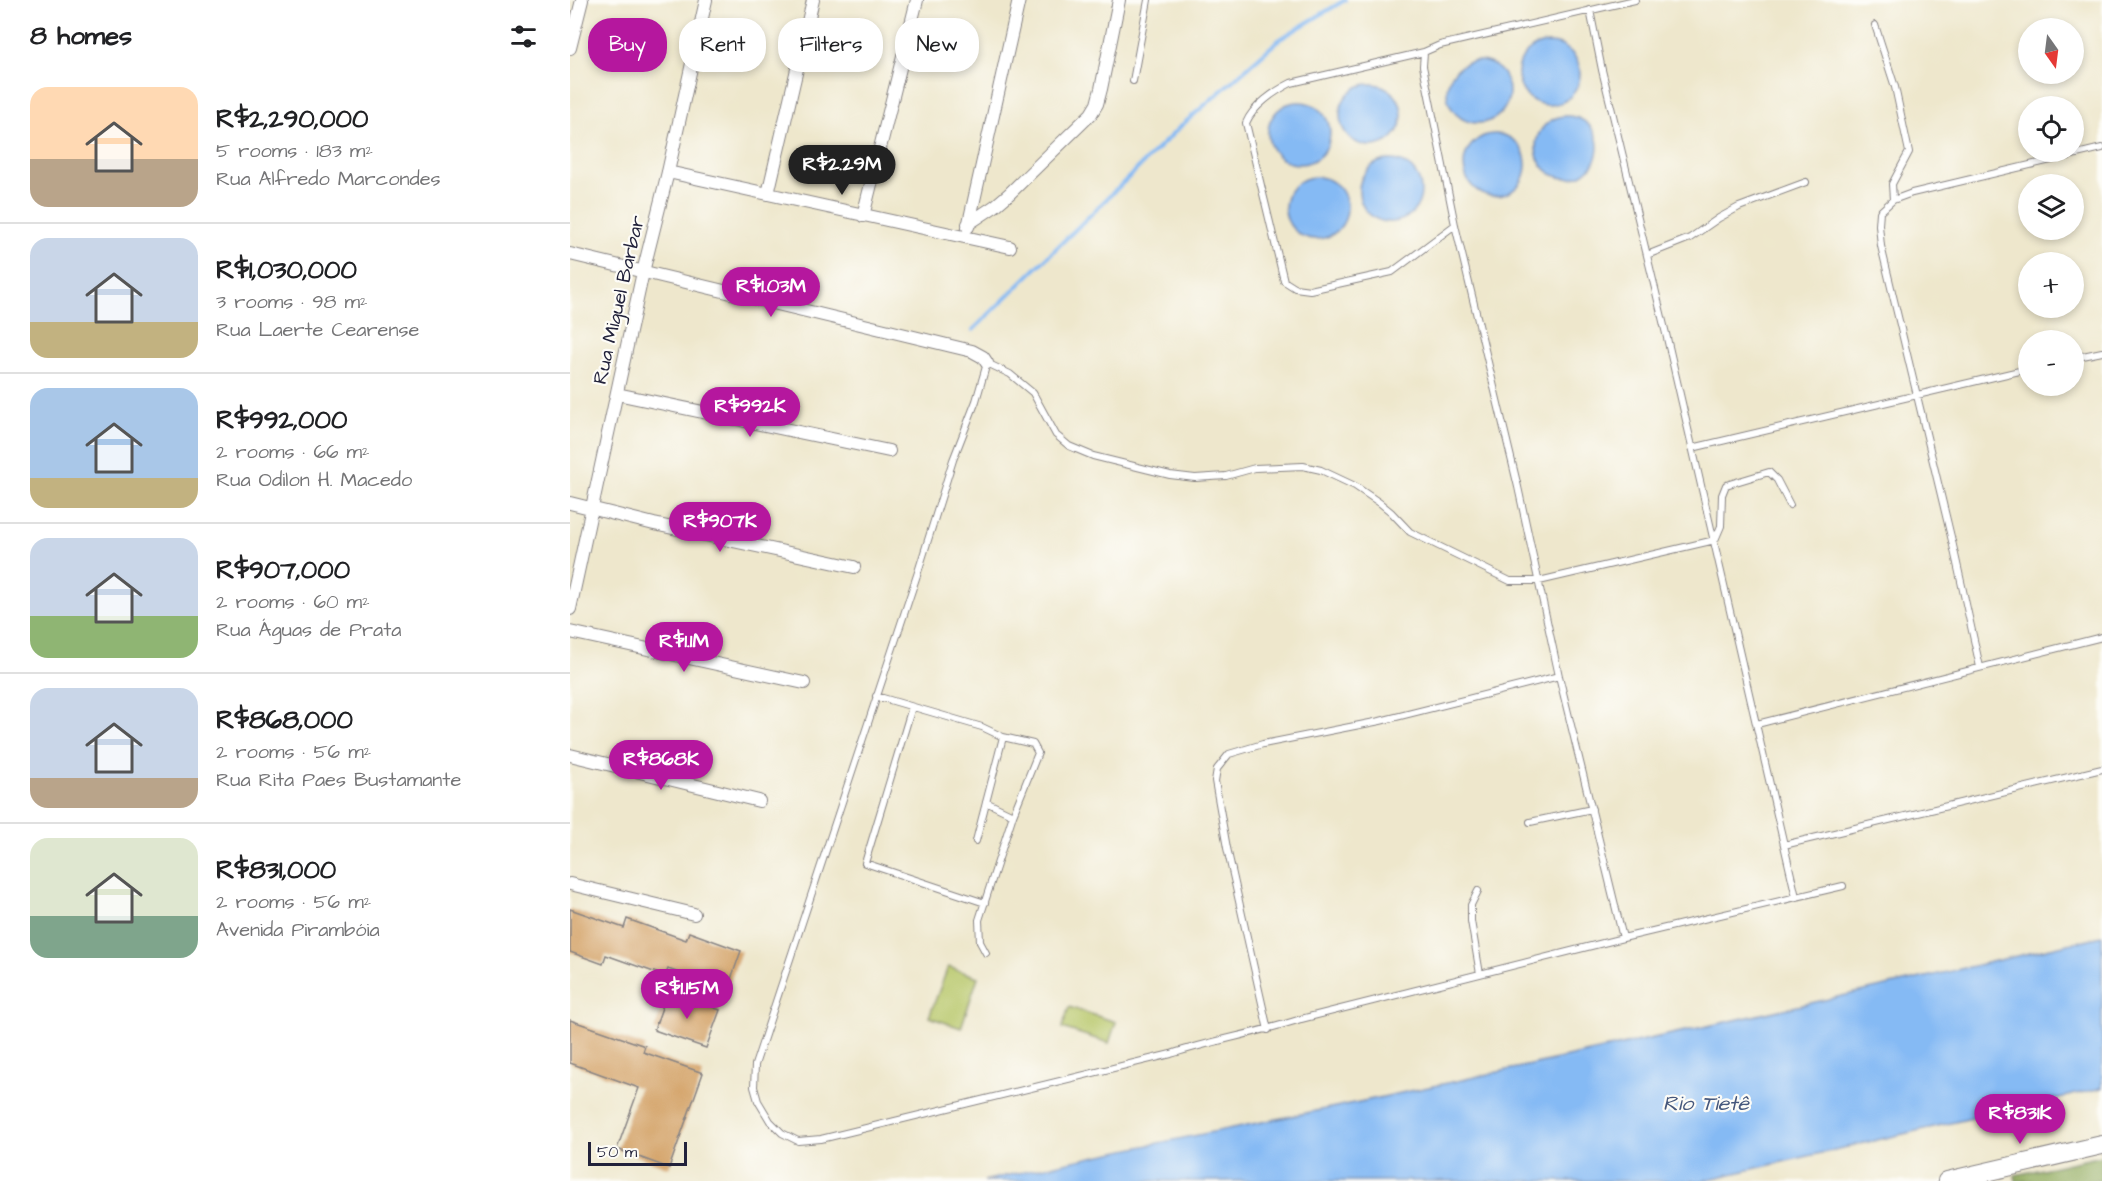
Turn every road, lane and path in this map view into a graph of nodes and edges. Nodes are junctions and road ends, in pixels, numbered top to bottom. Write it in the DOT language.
graph roads {
  1 [pos="582,0"];
  2 [pos="706,0"];
  3 [pos="813,0"];
  4 [pos="917,0"];
  5 [pos="1019,0"];
  6 [pos="1119,0"];
  7 [pos="1148,0"];
  8 [pos="1635,0"];
  9 [pos="1590,10"];
  10 [pos="1875,25"];
  11 [pos="570,48"];
  12 [pos="1424,52"];
  13 [pos="1133,81"];
  14 [pos="2102,148"];
  15 [pos="668,172"];
  16 [pos="1806,182"];
  17 [pos="768,194"];
  18 [pos="1893,201"];
  19 [pos="863,216"];
  20 [pos="968,224"];
  21 [pos="1455,225"];
  22 [pos="966,238"];
  23 [pos="1010,247"];
  24 [pos="570,254"];
  25 [pos="1647,255"];
  26 [pos="643,272"];
  27 [pos="2102,352"];
  28 [pos="2084,356"];
  29 [pos="987,363"];
  30 [pos="2018,371"];
  31 [pos="617,394"];
  32 [pos="1918,395"];
  33 [pos="1692,448"];
  34 [pos="889,451"];
  35 [pos="570,503"];
  36 [pos="1790,505"];
  37 [pos="592,508"];
  38 [pos="1715,540"];
  39 [pos="854,567"];
  40 [pos="1539,581"];
  41 [pos="570,609"];
  42 [pos="570,632"];
  43 [pos="2102,637"];
  44 [pos="1980,667"];
  45 [pos="1559,676"];
  46 [pos="804,683"];
  47 [pos="876,696"];
  48 [pos="912,706"];
  49 [pos="1757,723"];
  50 [pos="1003,737"];
  51 [pos="570,755"];
  52 [pos="2102,769"];
  53 [pos="759,801"];
  54 [pos="986,802"];
  55 [pos="1592,809"];
  56 [pos="1013,815"];
  57 [pos="1530,822"];
  58 [pos="976,841"];
  59 [pos="1784,844"];
  60 [pos="570,884"];
  61 [pos="1843,886"];
  62 [pos="1478,891"];
  63 [pos="1796,897"];
  64 [pos="984,903"];
  65 [pos="694,914"];
  66 [pos="1623,938"];
  67 [pos="986,953"];
  68 [pos="1480,974"];
  69 [pos="1268,1030"];
  70 [pos="2102,1145"];
  71 [pos="1947,1181"];
  1 -- 11 [label="street"];
  2 -- 15 [label="street, Rua Miguel Barbar"];
  3 -- 17 [label="street"];
  4 -- 19 [label="street"];
  5 -- 20 [label="street"];
  6 -- 20 [label="street"];
  7 -- 13 [label="lane"];
  8 -- 9 [label="lane"];
  9 -- 12 [label="lane"];
  9 -- 25 [label="lane"];
  10 -- 18 [label="lane"];
  12 -- 21 [label="lane"];
  12 -- 21 [label="lane"];
  14 -- 18 [label="lane"];
  15 -- 17 [label="street"];
  15 -- 26 [label="street, Rua Miguel Barbar"];
  16 -- 25 [label="lane"];
  17 -- 19 [label="street"];
  18 -- 32 [label="lane"];
  19 -- 22 [label="street"];
  20 -- 22 [label="street"];
  21 -- 40 [label="lane"];
  22 -- 23 [label="street"];
  24 -- 26 [label="street"];
  25 -- 33 [label="lane"];
  26 -- 29 [label="street"];
  26 -- 31 [label="street, Rua Miguel Barbar"];
  27 -- 28 [label="lane"];
  29 -- 40 [label="lane"];
  29 -- 47 [label="lane"];
  30 -- 32 [label="lane"];
  31 -- 34 [label="street"];
  31 -- 37 [label="street, Rua Miguel Barbar"];
  32 -- 33 [label="lane"];
  32 -- 44 [label="lane"];
  33 -- 38 [label="lane"];
  35 -- 37 [label="street"];
  36 -- 38 [label="lane"];
  37 -- 39 [label="street"];
  37 -- 41 [label="street, Rua Miguel Barbar"];
  38 -- 40 [label="lane"];
  38 -- 49 [label="lane"];
  40 -- 45 [label="lane"];
  42 -- 46 [label="street"];
  43 -- 44 [label="lane"];
  44 -- 49 [label="lane"];
  45 -- 55 [label="lane"];
  45 -- 69 [label="lane"];
  47 -- 48 [label="lane"];
  47 -- 69 [label="lane"];
  48 -- 50 [label="lane"];
  48 -- 64 [label="lane"];
  49 -- 59 [label="lane"];
  50 -- 54 [label="lane"];
  50 -- 56 [label="lane"];
  51 -- 53 [label="street"];
  52 -- 59 [label="lane"];
  54 -- 56 [label="lane"];
  54 -- 58 [label="lane"];
  55 -- 57 [label="lane"];
  55 -- 66 [label="lane"];
  56 -- 64 [label="lane"];
  59 -- 63 [label="lane"];
  60 -- 65 [label="street"];
  61 -- 63 [label="lane"];
  62 -- 68 [label="lane"];
  63 -- 66 [label="lane"];
  64 -- 67 [label="lane"];
  66 -- 68 [label="lane"];
  68 -- 69 [label="lane"];
  70 -- 71 [label="main road"];
}
